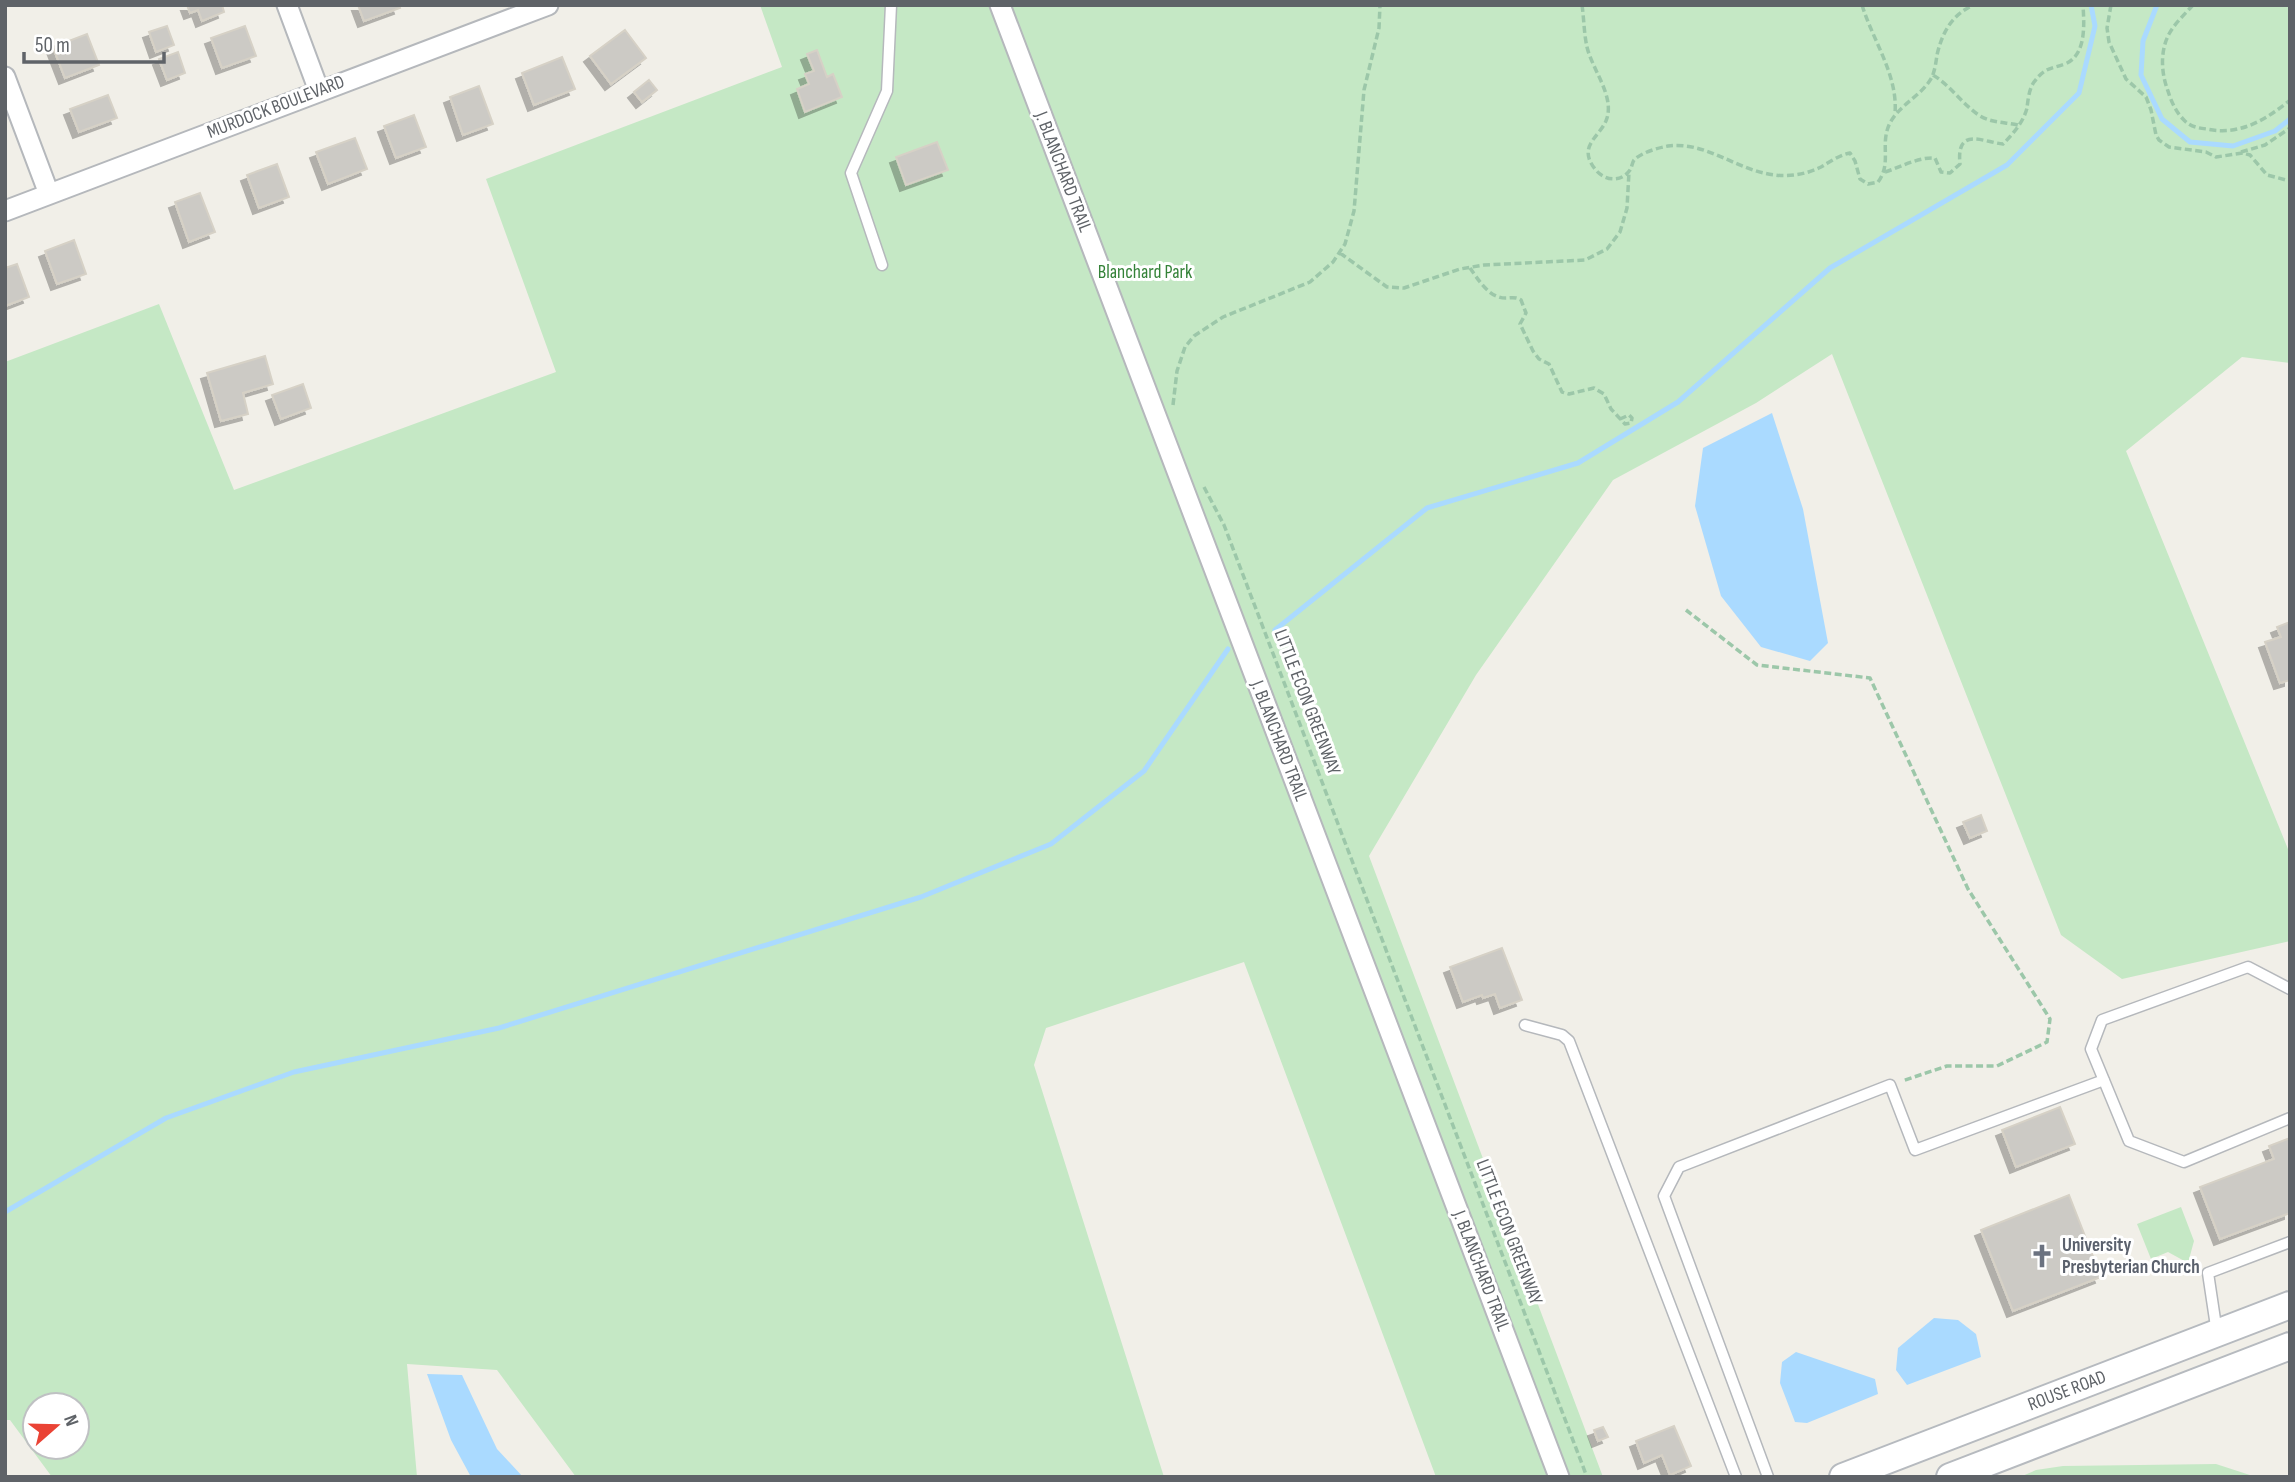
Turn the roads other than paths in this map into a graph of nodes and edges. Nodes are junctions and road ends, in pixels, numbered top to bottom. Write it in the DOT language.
graph roads {
  1 [pos="287,5"];
  2 [pos="548,5"];
  3 [pos="891,5"];
  4 [pos="1000,5"];
  5 [pos="5,77"];
  6 [pos="319,91"];
  7 [pos="49,194"];
  8 [pos="5,211"];
  9 [pos="882,265"];
  10 [pos="2290,989"];
  11 [pos="1525,1025"];
  12 [pos="2104,1080"];
  13 [pos="2290,1118"];
  14 [pos="2290,1242"];
  15 [pos="2290,1305"];
  16 [pos="2217,1333"];
  17 [pos="2290,1346"];
  18 [pos="1559,1477"];
  19 [pos="1736,1477"];
  20 [pos="1768,1477"];
  21 [pos="1843,1477"];
  22 [pos="1950,1477"];
  1 -- 6 [label="street"];
  2 -- 6 [label="street, MURDOCK BOULEVARD"];
  3 -- 9 [label="lane"];
  4 -- 18 [label="street, J. BLANCHARD TRAIL"];
  5 -- 7 [label="street"];
  6 -- 7 [label="street, MURDOCK BOULEVARD"];
  7 -- 8 [label="street, MURDOCK BOULEVARD"];
  10 -- 12 [label="lane"];
  11 -- 19 [label="lane"];
  12 -- 13 [label="lane"];
  12 -- 20 [label="lane"];
  14 -- 16 [label="lane"];
  15 -- 16 [label="street, ROUSE ROAD"];
  16 -- 21 [label="street, ROUSE ROAD"];
  17 -- 22 [label="street, ROUSE ROAD"];
}
